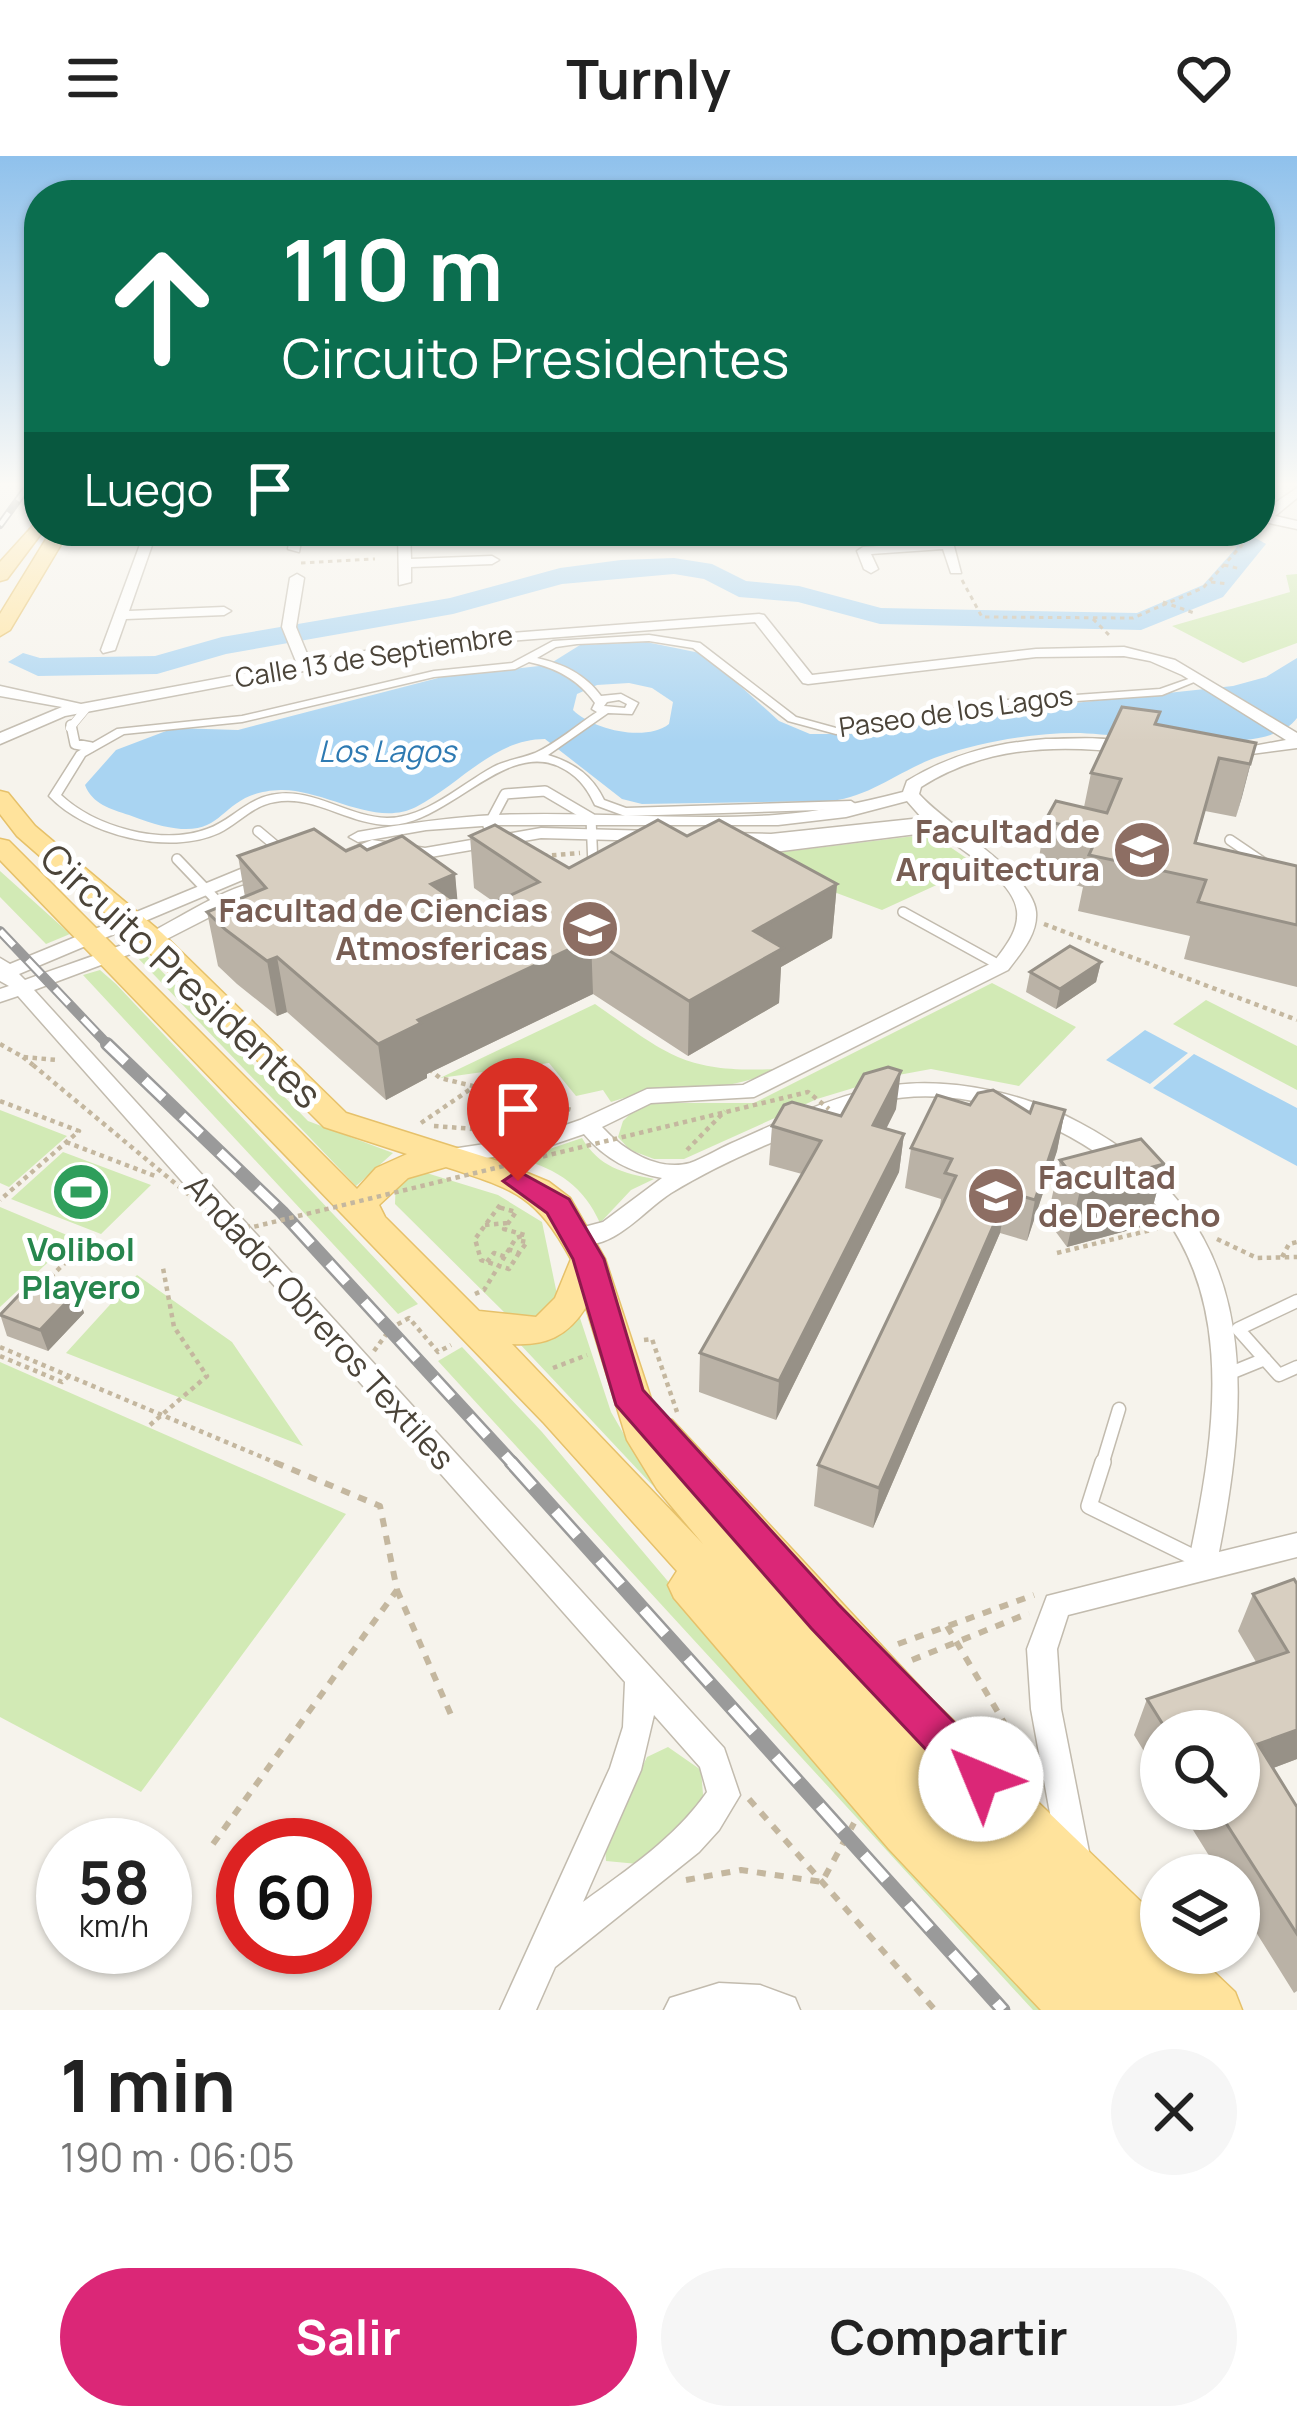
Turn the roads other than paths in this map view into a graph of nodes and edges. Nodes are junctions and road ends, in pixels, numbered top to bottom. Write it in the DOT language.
graph roads {
  1 [pos="37,569"];
  2 [pos="138,569"];
  3 [pos="295,569"];
  4 [pos="404,569"];
  5 [pos="404,582"];
  6 [pos="224,611"];
  7 [pos="121,614"];
  8 [pos="0,630"];
  9 [pos="108,650"];
  10 [pos="532,660"];
  11 [pos="305,666"];
  12 [pos="1197,682"];
  13 [pos="0,691"];
  14 [pos="90,706"];
  15 [pos="0,739"];
  16 [pos="1295,739"];
  17 [pos="91,747"];
  18 [pos="1140,749"];
  19 [pos="542,752"];
  20 [pos="1200,755"];
  21 [pos="911,795"];
  22 [pos="0,798"];
  23 [pos="932,825"];
  24 [pos="258,831"];
  25 [pos="488,832"];
  26 [pos="593,835"];
  27 [pos="1230,840"];
  28 [pos="0,846"];
  29 [pos="746,851"];
  30 [pos="304,857"];
  31 [pos="177,859"];
  32 [pos="1280,874"];
  33 [pos="592,881"];
  34 [pos="205,891"];
  35 [pos="223,907"];
  36 [pos="903,912"];
  37 [pos="144,931"];
  38 [pos="103,947"];
  39 [pos="1001,966"];
  40 [pos="6,979"];
  41 [pos="590,1117"];
  42 [pos="443,1157"];
  43 [pos="698,1171"];
  44 [pos="375,1233"];
  45 [pos="583,1248"];
  46 [pos="1297,1300"];
  47 [pos="462,1332"];
  48 [pos="1265,1359"];
  49 [pos="1297,1367"];
  50 [pos="1228,1374"];
  51 [pos="628,1396"];
  52 [pos="1119,1409"];
  53 [pos="557,1413"];
  54 [pos="1297,1545"];
  55 [pos="1202,1567"];
  56 [pos="640,1678"];
  57 [pos="1078,1875"];
  58 [pos="545,1954"];
  59 [pos="518,2010"];
  60 [pos="682,2010"];
  61 [pos="783,2010"];
  62 [pos="1075,2010"];
  63 [pos="1120,2010"];
  64 [pos="1172,2010"];
  65 [pos="1217,2010"];
  1 -- 8 [label="main road"];
  2 -- 7 [label="street"];
  3 -- 11 [label="street"];
  4 -- 5 [label="street"];
  6 -- 7 [label="street"];
  7 -- 9 [label="street"];
  10 -- 12 [label="street, Paseo de los Lagos"];
  10 -- 17 [label="street, Paseo de los Lagos"];
  10 -- 19 [label="street"];
  11 -- 12 [label="street, Calle 13 de Septiembre"];
  11 -- 14 [label="street, Calle 13 de Septiembre"];
  12 -- 16 [label="street"];
  13 -- 14 [label="street, Calle 13 de Septiembre"];
  14 -- 15 [label="street, Calle 13 de Septiembre"];
  14 -- 17 [label="lane"];
  16 -- 20 [label="street"];
  17 -- 19 [label="street"];
  18 -- 21 [label="street"];
  19 -- 21 [label="street"];
  21 -- 23 [label="street"];
  21 -- 26 [label="street"];
  22 -- 37 [label="main road, Circuito Presidentes"];
  23 -- 26 [label="street"];
  23 -- 29 [label="lane"];
  23 -- 39 [label="street"];
  24 -- 30 [label="lane"];
  25 -- 26 [label="street"];
  25 -- 26 [label="lane"];
  25 -- 30 [label="street"];
  26 -- 33 [label="lane"];
  27 -- 32 [label="lane"];
  28 -- 38 [label="main road, Circuito Presidentes"];
  30 -- 34 [label="street"];
  30 -- 35 [label="street"];
  31 -- 34 [label="lane"];
  34 -- 35 [label="lane"];
  34 -- 37 [label="street"];
  35 -- 37 [label="street"];
  36 -- 39 [label="lane"];
  37 -- 38 [label="street"];
  37 -- 42 [label="main road, Circuito Presidentes"];
  38 -- 40 [label="street"];
  38 -- 44 [label="main road, Circuito Presidentes"];
  39 -- 41 [label="street"];
  40 -- 56 [label="street, Andador Obreros Textiles"];
  41 -- 42 [label="street"];
  41 -- 43 [label="street"];
  42 -- 44 [label="main road"];
  42 -- 45 [label="main road, Circuito Presidentes"];
  43 -- 45 [label="street"];
  43 -- 50 [label="street"];
  44 -- 47 [label="main road, Circuito Presidentes"];
  45 -- 47 [label="main road"];
  45 -- 51 [label="main road, Circuito Presidentes"];
  46 -- 48 [label="lane"];
  47 -- 53 [label="main road, Circuito Presidentes"];
  48 -- 49 [label="lane"];
  48 -- 50 [label="lane"];
  50 -- 55 [label="street"];
  51 -- 57 [label="main road"];
  51 -- 64 [label="main road, Circuito Presidentes"];
  52 -- 55 [label="lane"];
  53 -- 62 [label="main road"];
  53 -- 63 [label="main road, Circuito Presidentes"];
  54 -- 55 [label="street"];
  55 -- 57 [label="street"];
  56 -- 58 [label="street"];
  56 -- 58 [label="street, Andador Obreros Textiles"];
  57 -- 65 [label="main road"];
  58 -- 59 [label="street"];
  60 -- 61 [label="street"];
}
